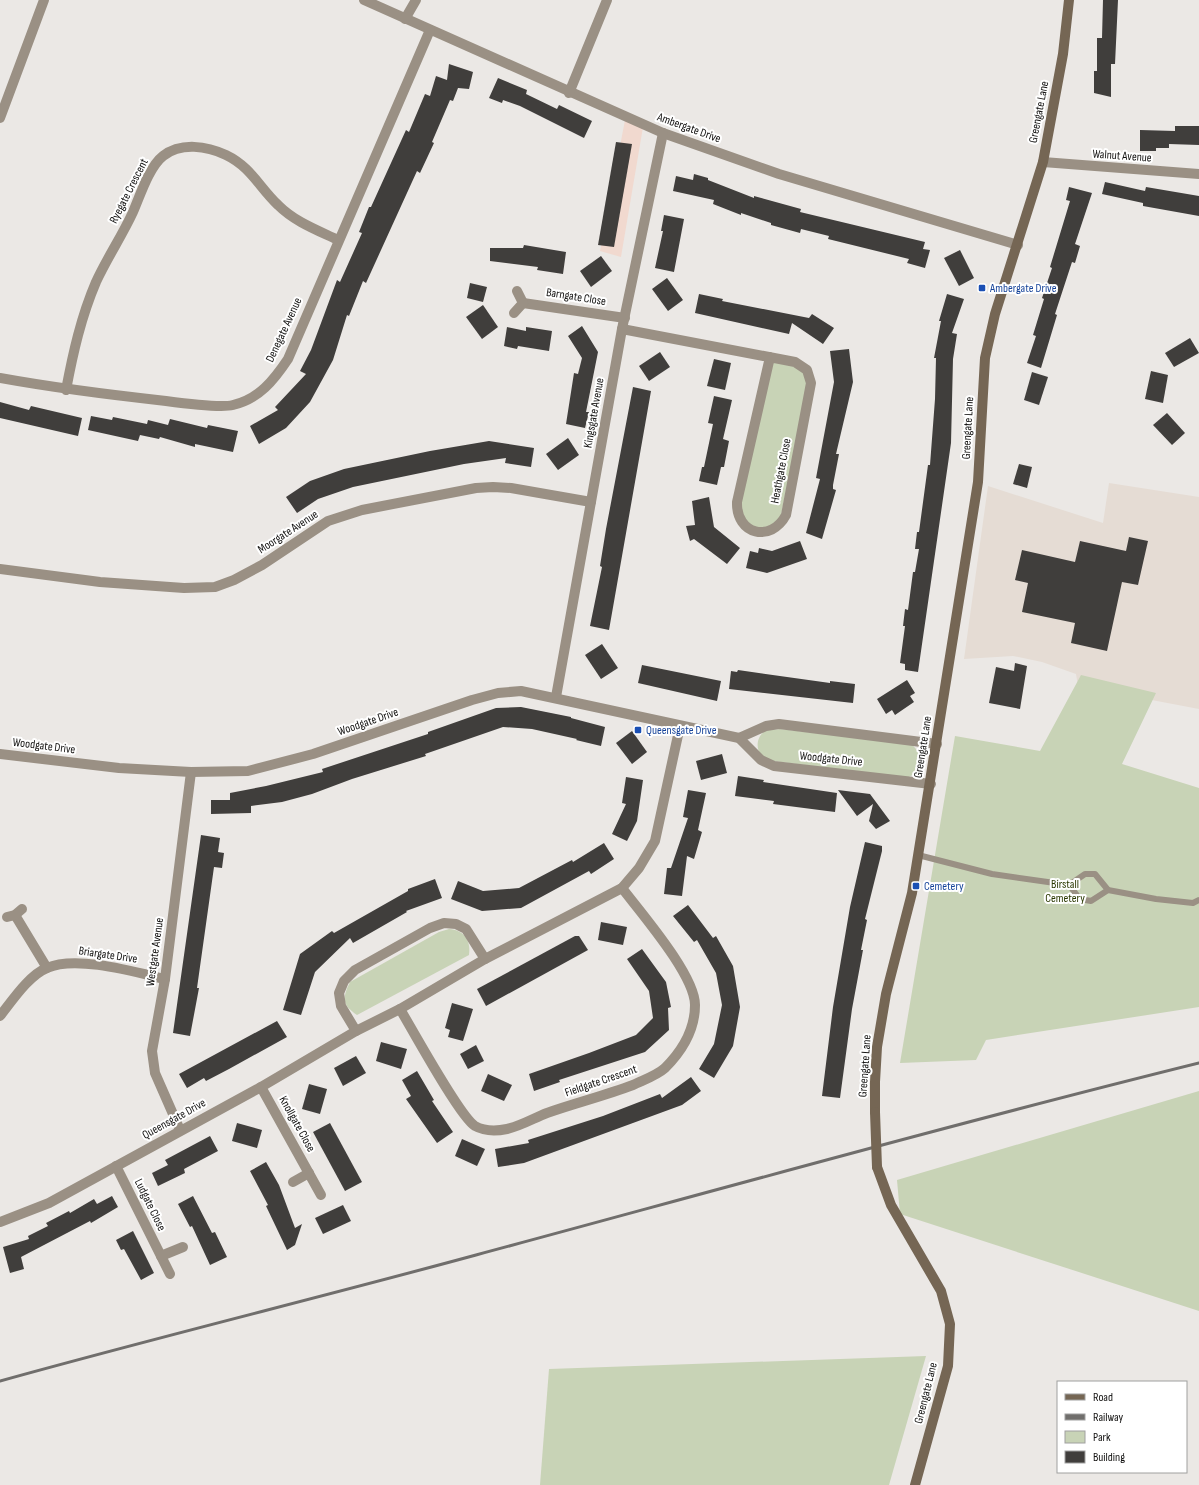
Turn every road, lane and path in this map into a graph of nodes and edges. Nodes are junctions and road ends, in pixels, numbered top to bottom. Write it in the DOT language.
graph roads {
  1 [pos="44,0"];
  2 [pos="364,0"];
  3 [pos="416,0"];
  4 [pos="607,0"];
  5 [pos="1069,0"];
  6 [pos="405,19"];
  7 [pos="430,30"];
  8 [pos="569,93"];
  9 [pos="0,118"];
  10 [pos="663,134"];
  11 [pos="1043,162"];
  12 [pos="1199,174"];
  13 [pos="338,240"];
  14 [pos="1018,245"];
  15 [pos="517,291"];
  16 [pos="523,302"];
  17 [pos="514,313"];
  18 [pos="624,318"];
  19 [pos="622,330"];
  20 [pos="770,357"];
  21 [pos="0,378"];
  22 [pos="66,390"];
  23 [pos="591,502"];
  24 [pos="0,569"];
  25 [pos="556,697"];
  26 [pos="680,726"];
  27 [pos="739,738"];
  28 [pos="937,744"];
  29 [pos="0,754"];
  30 [pos="191,772"];
  31 [pos="931,784"];
  32 [pos="918,855"];
  33 [pos="1069,885"];
  34 [pos="622,888"];
  35 [pos="1108,890"];
  36 [pos="1199,900"];
  37 [pos="15,913"];
  38 [pos="485,959"];
  39 [pos="46,968"];
  40 [pos="165,979"];
  41 [pos="400,1009"];
  42 [pos="0,1016"];
  43 [pos="356,1031"];
  44 [pos="261,1087"];
  45 [pos="180,1130"];
  46 [pos="116,1166"];
  47 [pos="309,1173"];
  48 [pos="293,1182"];
  49 [pos="321,1195"];
  50 [pos="0,1222"];
  51 [pos="183,1247"];
  52 [pos="161,1256"];
  53 [pos="170,1274"];
  54 [pos="915,1485"];
  1 -- 9 [label="street"];
  2 -- 6 [label="street, Ambergate Drive"];
  3 -- 6 [label="street"];
  4 -- 8 [label="street"];
  5 -- 11 [label="street, Greengate Lane"];
  6 -- 7 [label="street, Ambergate Drive"];
  7 -- 8 [label="street, Ambergate Drive"];
  7 -- 13 [label="street, Denegate Avenue"];
  8 -- 10 [label="street, Ambergate Drive"];
  10 -- 14 [label="street, Ambergate Drive"];
  10 -- 18 [label="street, Kingsgate Avenue"];
  11 -- 12 [label="street, Walnut Avenue"];
  11 -- 14 [label="street, Greengate Lane"];
  13 -- 22 [label="street, Denegate Avenue"];
  13 -- 22 [label="street, Ryegate Crescent"];
  14 -- 28 [label="street, Greengate Lane"];
  15 -- 16 [label="street"];
  16 -- 17 [label="street"];
  16 -- 18 [label="street, Barngate Close"];
  18 -- 19 [label="street, Kingsgate Avenue"];
  19 -- 20 [label="street, Heathgate Close"];
  19 -- 23 [label="street, Kingsgate Avenue"];
  20 -- 20 [label="street, Heathgate Close"];
  21 -- 22 [label="street, Denegate Avenue"];
  23 -- 24 [label="street, Moorgate Avenue"];
  23 -- 25 [label="street, Kingsgate Avenue"];
  25 -- 26 [label="street, Woodgate Drive"];
  25 -- 30 [label="street, Woodgate Drive"];
  26 -- 27 [label="street, Woodgate Drive"];
  26 -- 34 [label="street, Queensgate Drive"];
  27 -- 28 [label="street"];
  27 -- 31 [label="street, Woodgate Drive"];
  28 -- 31 [label="street, Greengate Lane"];
  29 -- 30 [label="street, Woodgate Drive"];
  30 -- 40 [label="street, Westgate Avenue"];
  31 -- 32 [label="street, Greengate Lane"];
  32 -- 33 [label="lane"];
  32 -- 54 [label="street, Greengate Lane, bridge"];
  33 -- 35 [label="lane"];
  33 -- 35 [label="lane"];
  34 -- 38 [label="street, Queensgate Drive"];
  34 -- 41 [label="street, Fieldgate Crescent"];
  35 -- 36 [label="lane"];
  37 -- 39 [label="street"];
  38 -- 41 [label="street, Queensgate Drive"];
  38 -- 43 [label="street"];
  39 -- 40 [label="street, Briargate Drive"];
  39 -- 42 [label="street, Briargate Drive"];
  40 -- 45 [label="street, Westgate Avenue"];
  41 -- 43 [label="street, Queensgate Drive"];
  43 -- 44 [label="street, Queensgate Drive"];
  44 -- 45 [label="street, Queensgate Drive"];
  44 -- 47 [label="street, Knollgate Close"];
  45 -- 46 [label="street, Queensgate Drive"];
  46 -- 50 [label="street, Queensgate Drive"];
  46 -- 52 [label="street, Ludgate Close"];
  47 -- 48 [label="street"];
  47 -- 49 [label="street, Knollgate Close"];
  51 -- 52 [label="street"];
  52 -- 53 [label="street, Ludgate Close"];
}
